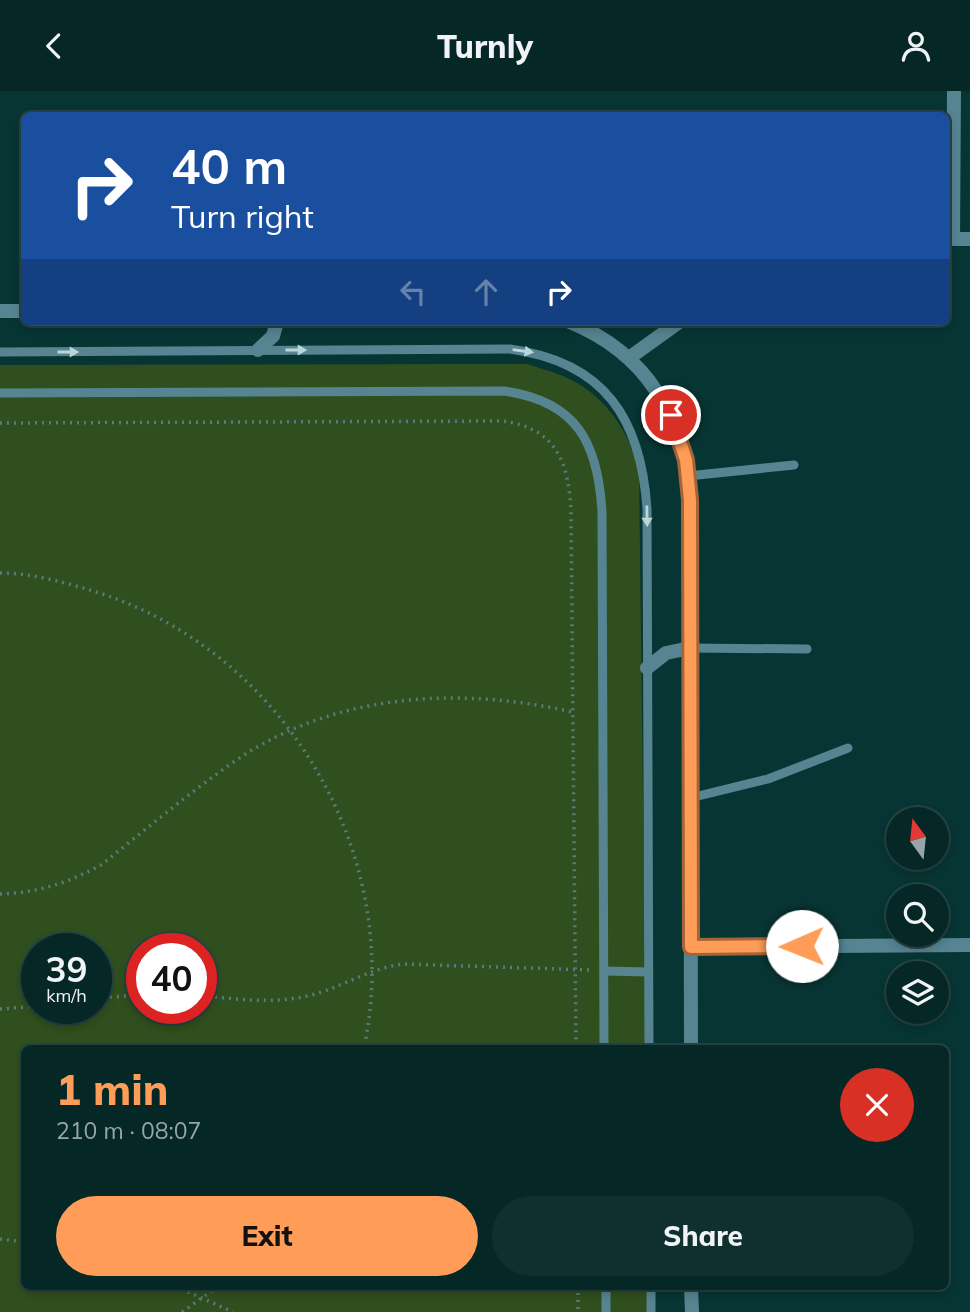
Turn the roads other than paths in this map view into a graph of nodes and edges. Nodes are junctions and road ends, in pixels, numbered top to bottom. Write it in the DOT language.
graph roads {
  1 [pos="954,91"];
  2 [pos="950,239"];
  3 [pos="970,239"];
  4 [pos="0,311"];
  5 [pos="21,311"];
  6 [pos="276,326"];
  7 [pos="578,326"];
  8 [pos="674,326"];
  9 [pos="258,350"];
  10 [pos="0,352"];
  11 [pos="629,358"];
  12 [pos="0,393"];
  13 [pos="794,465"];
  14 [pos="688,476"];
  15 [pos="690,648"];
  16 [pos="807,649"];
  17 [pos="647,668"];
  18 [pos="848,748"];
  19 [pos="690,798"];
  20 [pos="970,945"];
  21 [pos="691,947"];
  22 [pos="604,971"];
  23 [pos="648,972"];
  24 [pos="604,1045"];
  25 [pos="649,1045"];
  26 [pos="691,1045"];
  27 [pos="606,1290"];
  28 [pos="651,1290"];
  29 [pos="691,1290"];
  30 [pos="606,1312"];
  31 [pos="651,1312"];
  32 [pos="692,1312"];
  1 -- 2 [label="street"];
  2 -- 3 [label="street"];
  4 -- 5 [label="street"];
  6 -- 9 [label="street"];
  7 -- 11 [label="street"];
  8 -- 11 [label="street"];
  10 -- 9 [label="lane, one-way"];
  9 -- 17 [label="lane, one-way"];
  11 -- 14 [label="street"];
  12 -- 22 [label="lane"];
  13 -- 14 [label="lane"];
  14 -- 15 [label="street"];
  15 -- 16 [label="lane"];
  15 -- 17 [label="street"];
  15 -- 19 [label="street"];
  17 -- 23 [label="lane"];
  18 -- 19 [label="lane"];
  19 -- 21 [label="street"];
  20 -- 21 [label="street"];
  21 -- 26 [label="street"];
  22 -- 23 [label="lane"];
  22 -- 24 [label="lane"];
  23 -- 25 [label="lane"];
  27 -- 30 [label="lane"];
  28 -- 31 [label="lane"];
  29 -- 32 [label="street"];
}
